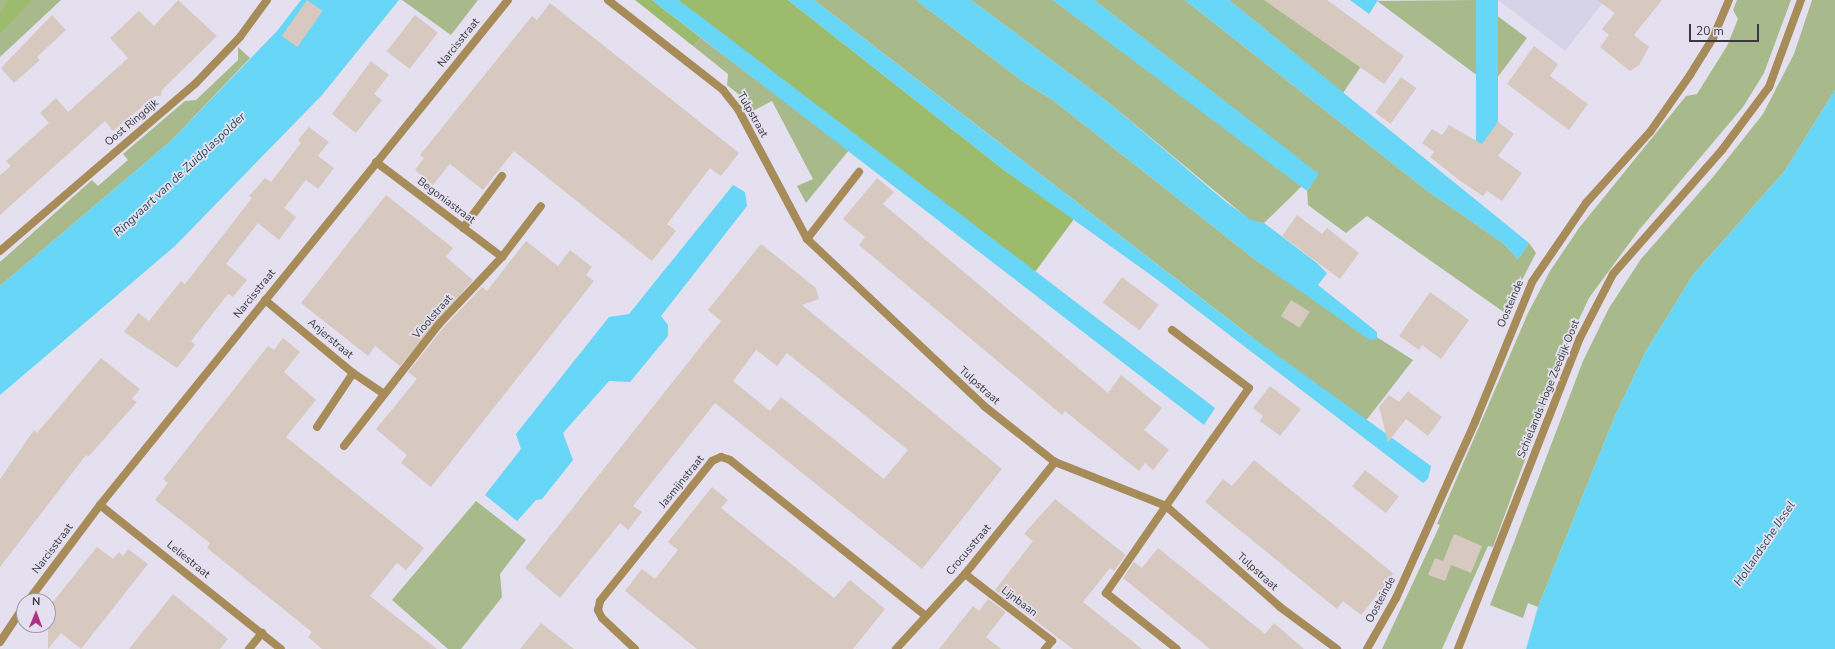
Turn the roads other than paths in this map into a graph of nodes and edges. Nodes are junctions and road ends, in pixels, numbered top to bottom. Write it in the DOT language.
graph roads {
  1 [pos="267,0"];
  2 [pos="608,0"];
  3 [pos="1729,0"];
  4 [pos="1801,0"];
  5 [pos="506,3"];
  6 [pos="376,162"];
  7 [pos="859,172"];
  8 [pos="502,176"];
  9 [pos="542,206"];
  10 [pos="463,228"];
  11 [pos="806,239"];
  12 [pos="0,251"];
  13 [pos="502,257"];
  14 [pos="265,300"];
  15 [pos="1172,330"];
  16 [pos="353,373"];
  17 [pos="383,393"];
  18 [pos="317,427"];
  19 [pos="344,446"];
  20 [pos="1055,462"];
  21 [pos="100,505"];
  22 [pos="1166,506"];
  23 [pos="965,574"];
  24 [pos="34,593"];
  25 [pos="925,615"];
  26 [pos="16,618"];
  27 [pos="262,633"];
  28 [pos="0,642"];
  29 [pos="249,649"];
  30 [pos="281,649"];
  31 [pos="635,649"];
  32 [pos="896,649"];
  33 [pos="1045,649"];
  34 [pos="1177,649"];
  35 [pos="1337,649"];
  36 [pos="1367,649"];
  37 [pos="1458,649"];
  1 -- 12 [label="street, Oost Ringdijk"];
  2 -- 11 [label="street, Tulpstraat"];
  3 -- 36 [label="street, Oosteinde"];
  4 -- 37 [label="street, Schielands Hoge Zeedijk Oost"];
  5 -- 6 [label="street, Narcisstraat"];
  6 -- 10 [label="street, Begoniastraat"];
  6 -- 14 [label="street, Narcisstraat"];
  7 -- 11 [label="street"];
  8 -- 10 [label="street"];
  9 -- 13 [label="street, Vioolstraat"];
  10 -- 13 [label="street, Begoniastraat"];
  11 -- 20 [label="street, Tulpstraat"];
  13 -- 17 [label="street, Vioolstraat"];
  14 -- 16 [label="street, Anjerstraat"];
  14 -- 21 [label="street, Narcisstraat"];
  15 -- 22 [label="street"];
  16 -- 17 [label="street, Anjerstraat"];
  16 -- 18 [label="street"];
  17 -- 19 [label="street, Vioolstraat"];
  20 -- 22 [label="street, Tulpstraat"];
  20 -- 23 [label="street, Crocusstraat"];
  21 -- 24 [label="street, Narcisstraat"];
  21 -- 27 [label="street, Leliestraat"];
  22 -- 34 [label="street"];
  22 -- 35 [label="street, Tulpstraat"];
  23 -- 25 [label="street, Crocusstraat"];
  23 -- 33 [label="street, Lijnbaan"];
  25 -- 31 [label="street, Jasmijnstraat"];
  25 -- 32 [label="street, Crocusstraat"];
  26 -- 28 [label="street"];
  27 -- 29 [label="street"];
  27 -- 30 [label="street, Leliestraat"];
}
